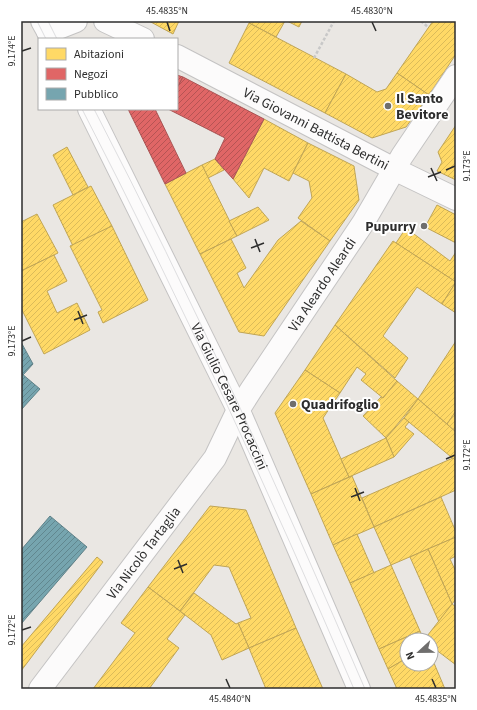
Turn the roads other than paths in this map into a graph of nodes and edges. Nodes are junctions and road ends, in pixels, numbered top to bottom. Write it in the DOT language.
graph roads {
  1 [pos="76,21"];
  2 [pos="105,21"];
  3 [pos="48,31"];
  4 [pos="141,38"];
  5 [pos="178,57"];
  6 [pos="456,76"];
  7 [pos="89,110"];
  8 [pos="394,169"];
  9 [pos="456,199"];
  10 [pos="237,412"];
  11 [pos="40,689"];
  12 [pos="359,689"];
  1 -- 3 [label="street"];
  2 -- 4 [label="street"];
  5 -- 8 [label="street, Via Giovanni Battista Bertini"];
  6 -- 8 [label="street, Via Aleardo Aleardi"];
  7 -- 10 [label="street, Via Giulio Cesare Procaccini"];
  8 -- 9 [label="street, Via Giovanni Battista Bertini"];
  8 -- 10 [label="street, Via Aleardo Aleardi"];
  10 -- 11 [label="street, Via Nicolò Tartaglia"];
  10 -- 12 [label="street, Via Giulio Cesare Procaccini"];
}
